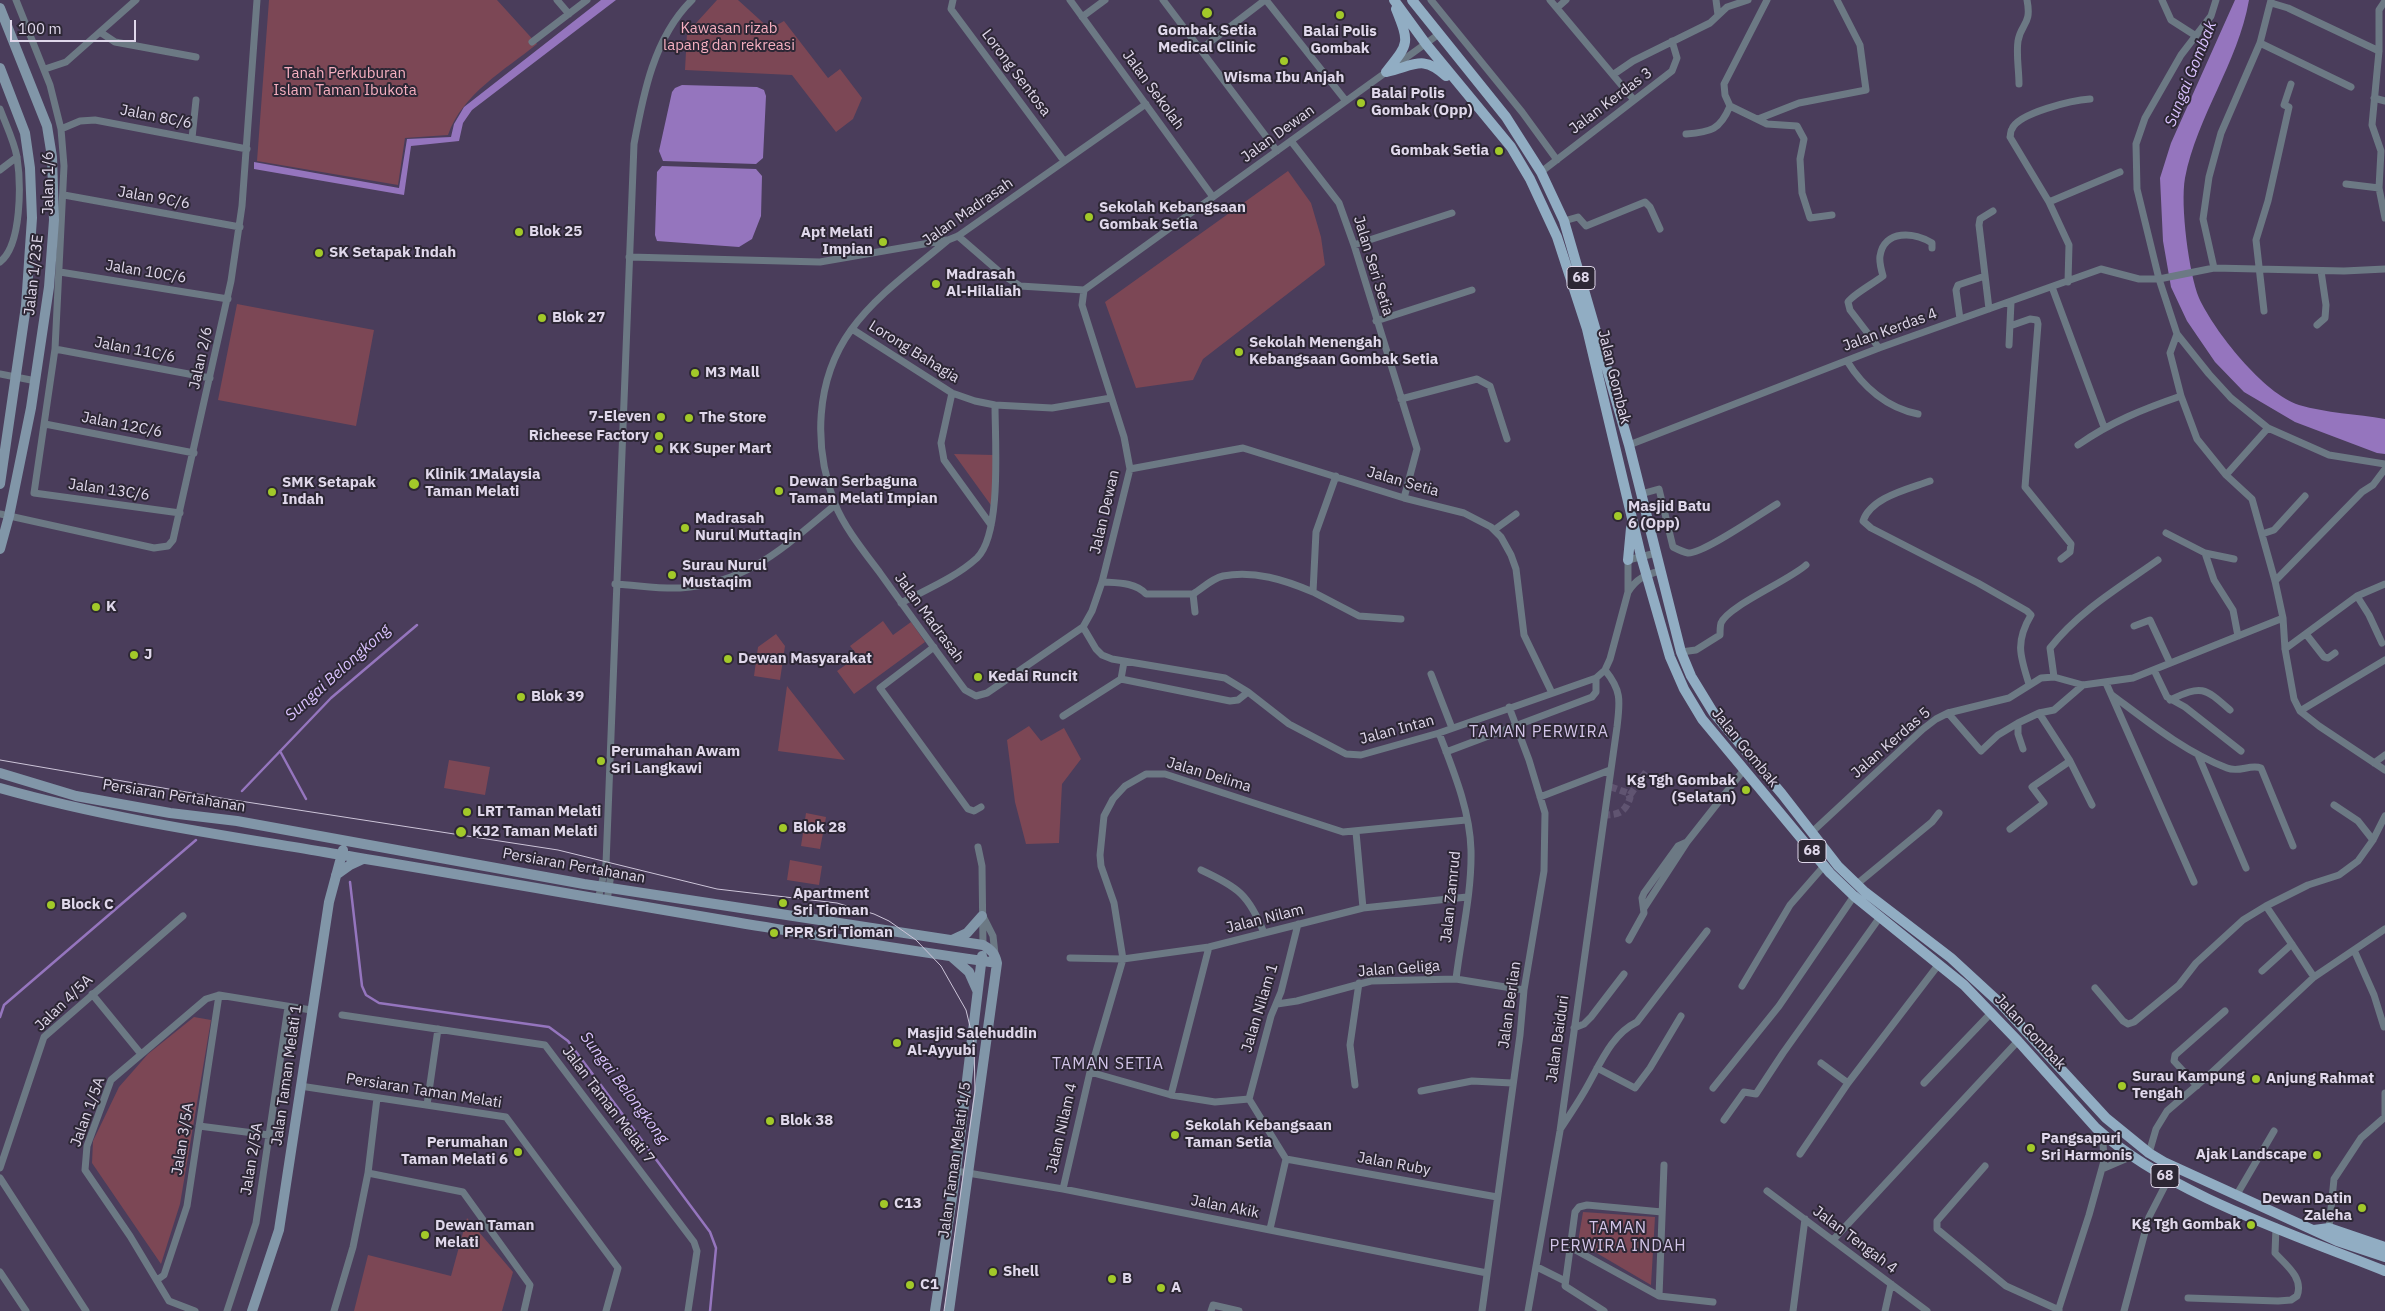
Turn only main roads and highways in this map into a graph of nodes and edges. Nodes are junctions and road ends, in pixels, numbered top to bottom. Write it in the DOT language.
graph roads {
  1 [pos="1393,0"];
  2 [pos="1412,0"];
  3 [pos="0,8"];
  4 [pos="0,68"];
  5 [pos="1468,94"];
  6 [pos="0,484"];
  7 [pos="5,515"];
  8 [pos="1632,520"];
  9 [pos="0,549"];
  10 [pos="1628,560"];
  11 [pos="0,773"];
  12 [pos="0,788"];
  13 [pos="345,841"];
  14 [pos="324,852"];
  15 [pos="342,855"];
  16 [pos="364,859"];
  17 [pos="336,875"];
  18 [pos="982,916"];
  19 [pos="952,940"];
  20 [pos="983,945"];
  21 [pos="951,956"];
  22 [pos="996,959"];
  23 [pos="981,961"];
  24 [pos="978,991"];
  25 [pos="2313,1230"];
  26 [pos="2385,1247"];
  27 [pos="2385,1257"];
  28 [pos="2385,1271"];
  29 [pos="252,1311"];
  30 [pos="936,1311"];
  31 [pos="949,1311"];
  1 -- 5 [label="main road, Jalan Gombak / 68"];
  1 -- 5 [label="main road"];
  2 -- 25 [label="main road, Jalan Gombak / 68"];
  3 -- 7 [label="main road, Jalan 1/23E"];
  4 -- 6 [label="main road, Jalan 1/23E"];
  5 -- 8 [label="main road, Jalan Gombak / 68"];
  7 -- 9 [label="main road, Jalan 1/23E"];
  8 -- 10 [label="main road"];
  8 -- 28 [label="main road, Jalan Gombak / 68"];
  11 -- 13 [label="main road, Persiaran Pertahanan"];
  12 -- 14 [label="main road, Persiaran Pertahanan"];
  13 -- 15 [label="main road, Jalan Taman Melati 1"];
  13 -- 19 [label="main road, Persiaran Pertahanan"];
  14 -- 15 [label="main road, Persiaran Pertahanan"];
  14 -- 17 [label="main road"];
  15 -- 16 [label="main road, Persiaran Pertahanan"];
  15 -- 17 [label="main road, Jalan Taman Melati 1"];
  16 -- 17 [label="main road"];
  16 -- 21 [label="main road, Persiaran Pertahanan"];
  17 -- 29 [label="main road, Jalan Taman Melati 1"];
  18 -- 19 [label="main road"];
  19 -- 20 [label="main road, Persiaran Pertahanan"];
  20 -- 22 [label="main road, Persiaran Pertahanan"];
  20 -- 23 [label="main road, Jalan Taman Melati 1/5"];
  21 -- 23 [label="main road, Persiaran Pertahanan"];
  21 -- 24 [label="main road"];
  22 -- 23 [label="main road, Persiaran Pertahanan"];
  22 -- 31 [label="main road, Jalan Taman Melati 1/5"];
  23 -- 24 [label="main road, Jalan Taman Melati 1/5"];
  24 -- 30 [label="main road, Jalan Taman Melati 1/5"];
  25 -- 26 [label="main road"];
  25 -- 27 [label="main road, Jalan Gombak / 68"];
}
